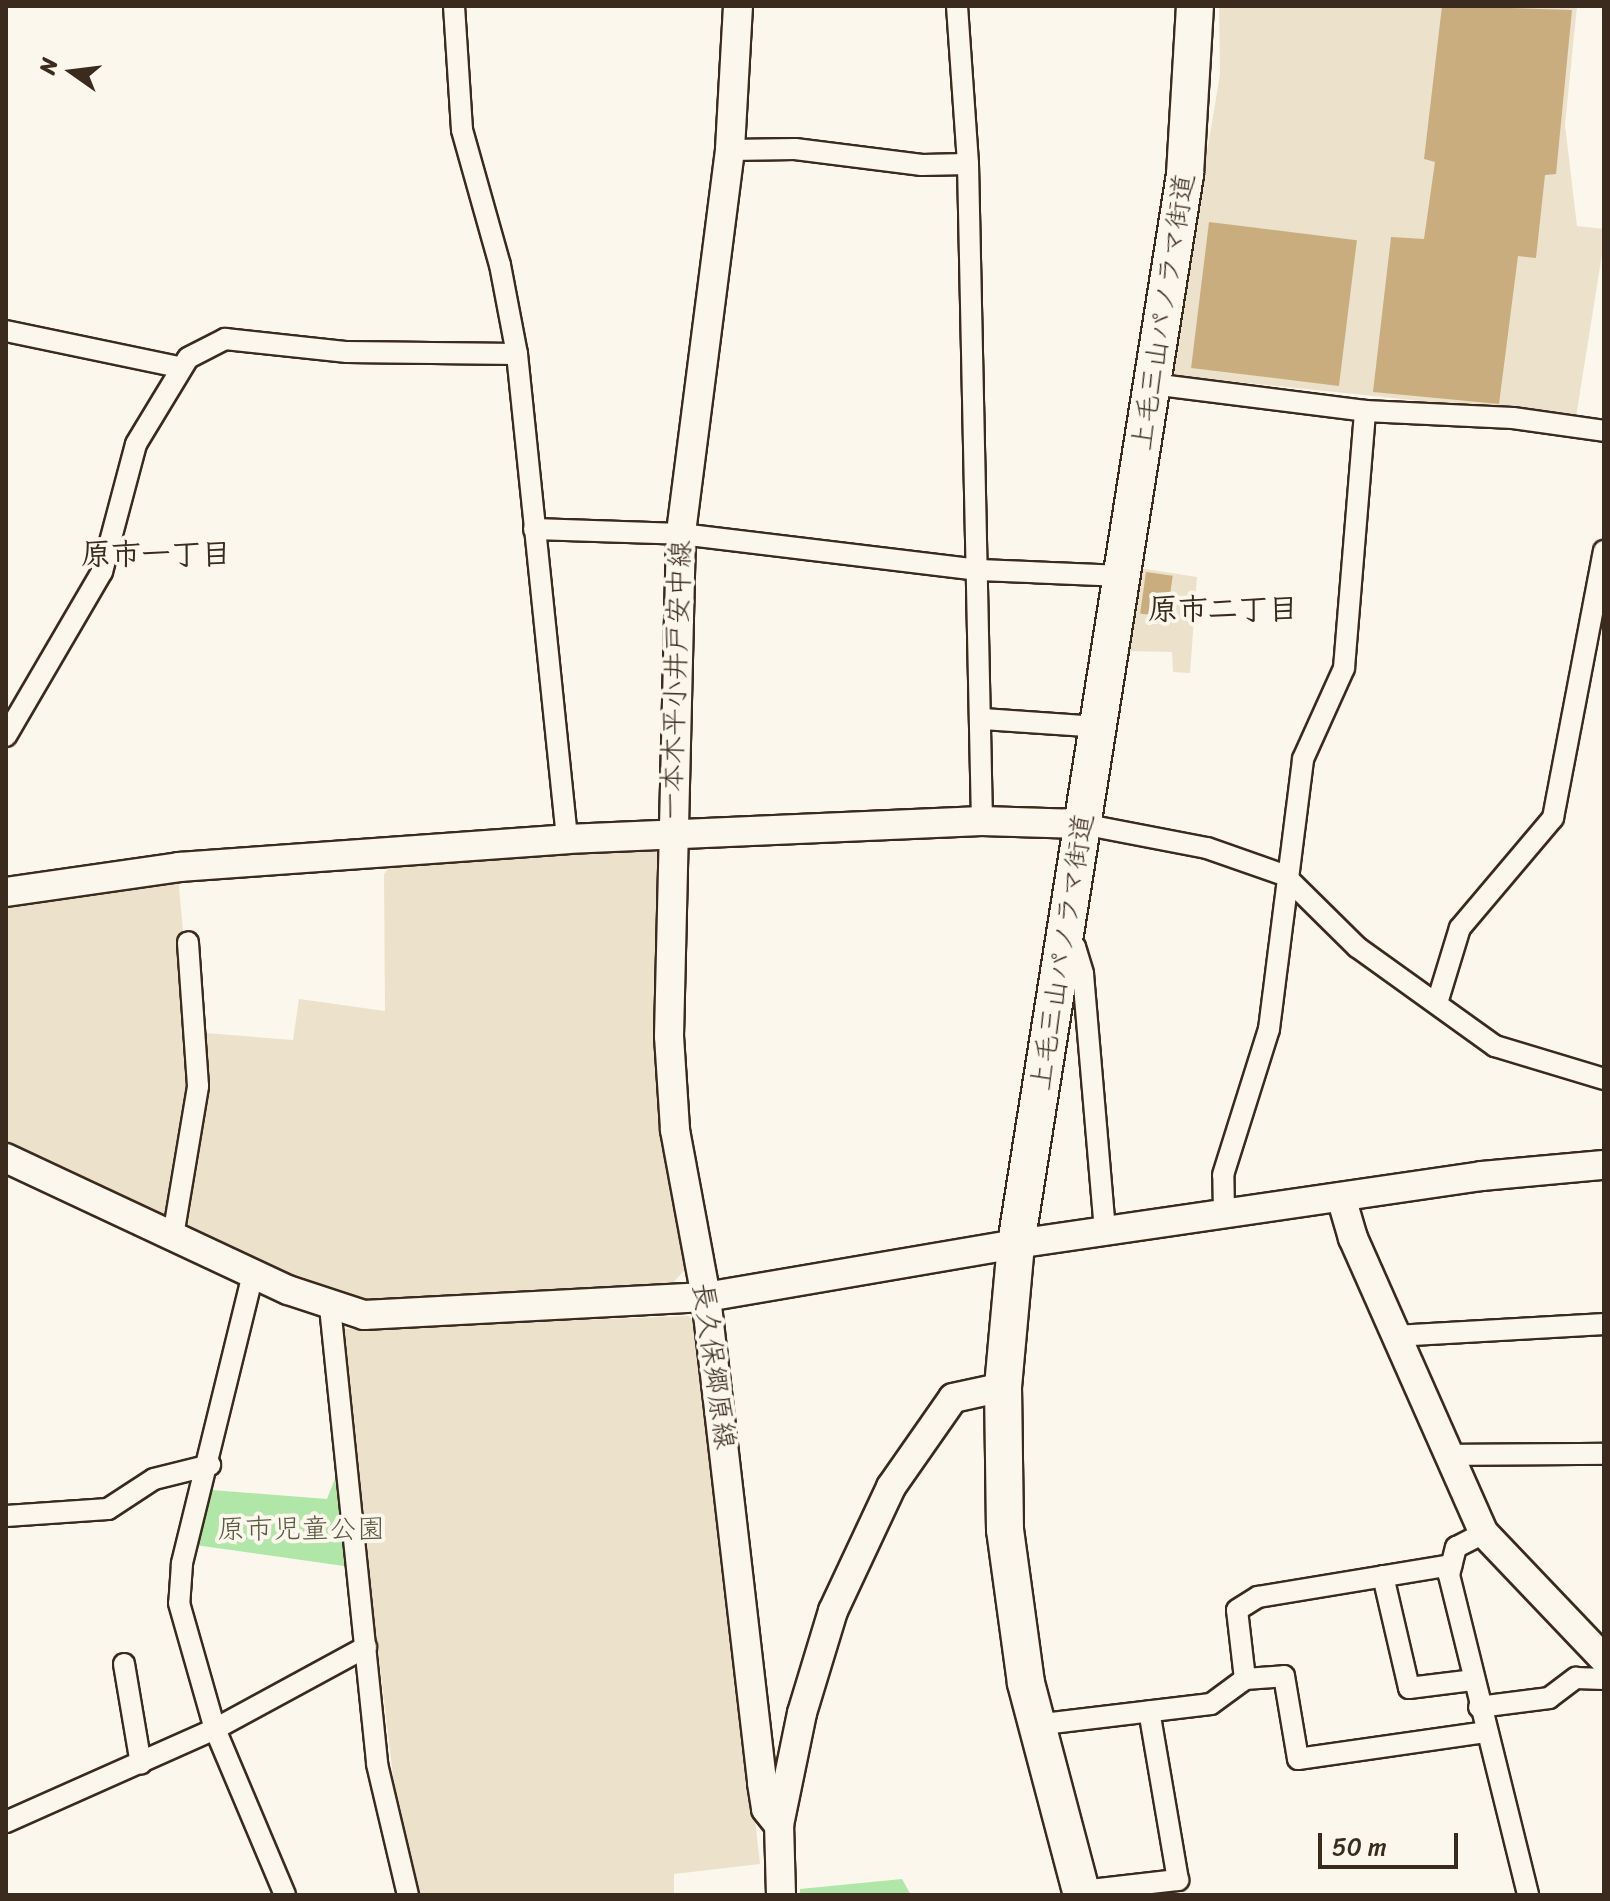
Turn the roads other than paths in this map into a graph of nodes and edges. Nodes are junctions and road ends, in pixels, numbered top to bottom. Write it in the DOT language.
graph roads {
  1 [pos="454,6"];
  2 [pos="738,6"];
  3 [pos="957,6"];
  4 [pos="1195,6"];
  5 [pos="730,150"];
  6 [pos="968,164"];
  7 [pos="6,331"];
  8 [pos="517,354"];
  9 [pos="178,367"];
  10 [pos="1152,384"];
  11 [pos="1365,411"];
  12 [pos="1604,431"];
  13 [pos="534,529"];
  14 [pos="681,534"];
  15 [pos="1604,551"];
  16 [pos="979,570"];
  17 [pos="1123,576"];
  18 [pos="982,719"];
  19 [pos="1099,727"];
  20 [pos="6,736"];
  21 [pos="982,821"];
  22 [pos="1082,824"];
  23 [pos="673,832"];
  24 [pos="567,839"];
  25 [pos="1284,875"];
  26 [pos="6,892"];
  27 [pos="188,942"];
  28 [pos="1063,947"];
  29 [pos="1437,1003"];
  30 [pos="1604,1079"];
  31 [pos="6,1158"];
  32 [pos="1604,1165"];
  33 [pos="1341,1197"];
  34 [pos="1224,1214"];
  35 [pos="1105,1231"];
  36 [pos="173,1236"];
  37 [pos="1016,1244"];
  38 [pos="253,1274"];
  39 [pos="706,1297"];
  40 [pos="330,1307"];
  41 [pos="1604,1324"];
  42 [pos="1396,1336"];
  43 [pos="1003,1387"];
  44 [pos="1604,1454"];
  45 [pos="1446,1455"];
  46 [pos="210,1465"];
  47 [pos="6,1516"];
  48 [pos="1484,1533"];
  49 [pos="1451,1565"];
  50 [pos="1383,1576"];
  51 [pos="366,1647"];
  52 [pos="1604,1659"];
  53 [pos="124,1664"];
  54 [pos="1245,1679"];
  55 [pos="1604,1679"];
  56 [pos="1473,1680"];
  57 [pos="1479,1707"];
  58 [pos="1149,1711"];
  59 [pos="1035,1725"];
  60 [pos="215,1729"];
  61 [pos="1485,1732"];
  62 [pos="141,1764"];
  63 [pos="6,1822"];
  64 [pos="779,1825"];
  65 [pos="1081,1893"];
  66 [pos="285,1895"];
  67 [pos="408,1895"];
  68 [pos="781,1895"];
  69 [pos="1528,1895"];
  1 -- 8 [label="street"];
  2 -- 5 [label="street, 一本木平小井戸安中線"];
  3 -- 6 [label="street"];
  4 -- 10 [label="highway, 上毛三山パノラマ街道"];
  5 -- 6 [label="street"];
  5 -- 14 [label="street, 一本木平小井戸安中線"];
  6 -- 16 [label="street"];
  7 -- 9 [label="street"];
  8 -- 9 [label="street"];
  8 -- 13 [label="street"];
  9 -- 20 [label="street"];
  10 -- 11 [label="street"];
  10 -- 17 [label="highway, 上毛三山パノラマ街道"];
  11 -- 12 [label="street"];
  11 -- 25 [label="street"];
  13 -- 14 [label="street"];
  13 -- 24 [label="street"];
  14 -- 16 [label="street"];
  14 -- 23 [label="street, 一本木平小井戸安中線"];
  15 -- 29 [label="street"];
  16 -- 17 [label="street"];
  16 -- 18 [label="street"];
  17 -- 19 [label="highway, 上毛三山パノラマ街道"];
  18 -- 19 [label="street"];
  18 -- 21 [label="street"];
  19 -- 22 [label="highway, 上毛三山パノラマ街道"];
  21 -- 22 [label="street"];
  21 -- 23 [label="street"];
  22 -- 25 [label="street"];
  22 -- 28 [label="highway, 上毛三山パノラマ街道"];
  23 -- 24 [label="street, 一本木平小井戸安中線"];
  23 -- 39 [label="street, 長久保郷原線"];
  24 -- 26 [label="street, 一本木平小井戸安中線"];
  25 -- 29 [label="street"];
  25 -- 34 [label="street"];
  27 -- 36 [label="street"];
  28 -- 35 [label="street"];
  28 -- 37 [label="highway, 上毛三山パノラマ街道"];
  29 -- 30 [label="street"];
  31 -- 36 [label="street"];
  32 -- 33 [label="street"];
  33 -- 34 [label="street"];
  33 -- 42 [label="street"];
  34 -- 35 [label="street"];
  35 -- 37 [label="street"];
  36 -- 38 [label="street"];
  37 -- 39 [label="street"];
  37 -- 43 [label="highway, 上毛三山パノラマ街道"];
  38 -- 40 [label="street"];
  38 -- 46 [label="street"];
  39 -- 40 [label="street"];
  39 -- 64 [label="street, 長久保郷原線"];
  40 -- 51 [label="street"];
  41 -- 42 [label="street"];
  42 -- 45 [label="street"];
  43 -- 59 [label="highway, 上毛三山パノラマ街道"];
  43 -- 64 [label="street"];
  44 -- 45 [label="street"];
  45 -- 48 [label="street"];
  46 -- 47 [label="street"];
  46 -- 60 [label="street"];
  48 -- 49 [label="street"];
  48 -- 52 [label="street"];
  49 -- 50 [label="street"];
  49 -- 56 [label="street"];
  50 -- 54 [label="street"];
  50 -- 56 [label="street"];
  51 -- 60 [label="street"];
  51 -- 67 [label="street"];
  53 -- 62 [label="street"];
  54 -- 58 [label="street"];
  54 -- 61 [label="street"];
  55 -- 57 [label="street"];
  56 -- 57 [label="street"];
  57 -- 61 [label="street"];
  58 -- 59 [label="street"];
  58 -- 65 [label="street"];
  59 -- 65 [label="highway, 上毛三山パノラマ街道"];
  60 -- 62 [label="street"];
  60 -- 66 [label="street"];
  61 -- 69 [label="street"];
  62 -- 63 [label="street"];
  64 -- 68 [label="street, 長久保郷原線"];
}
